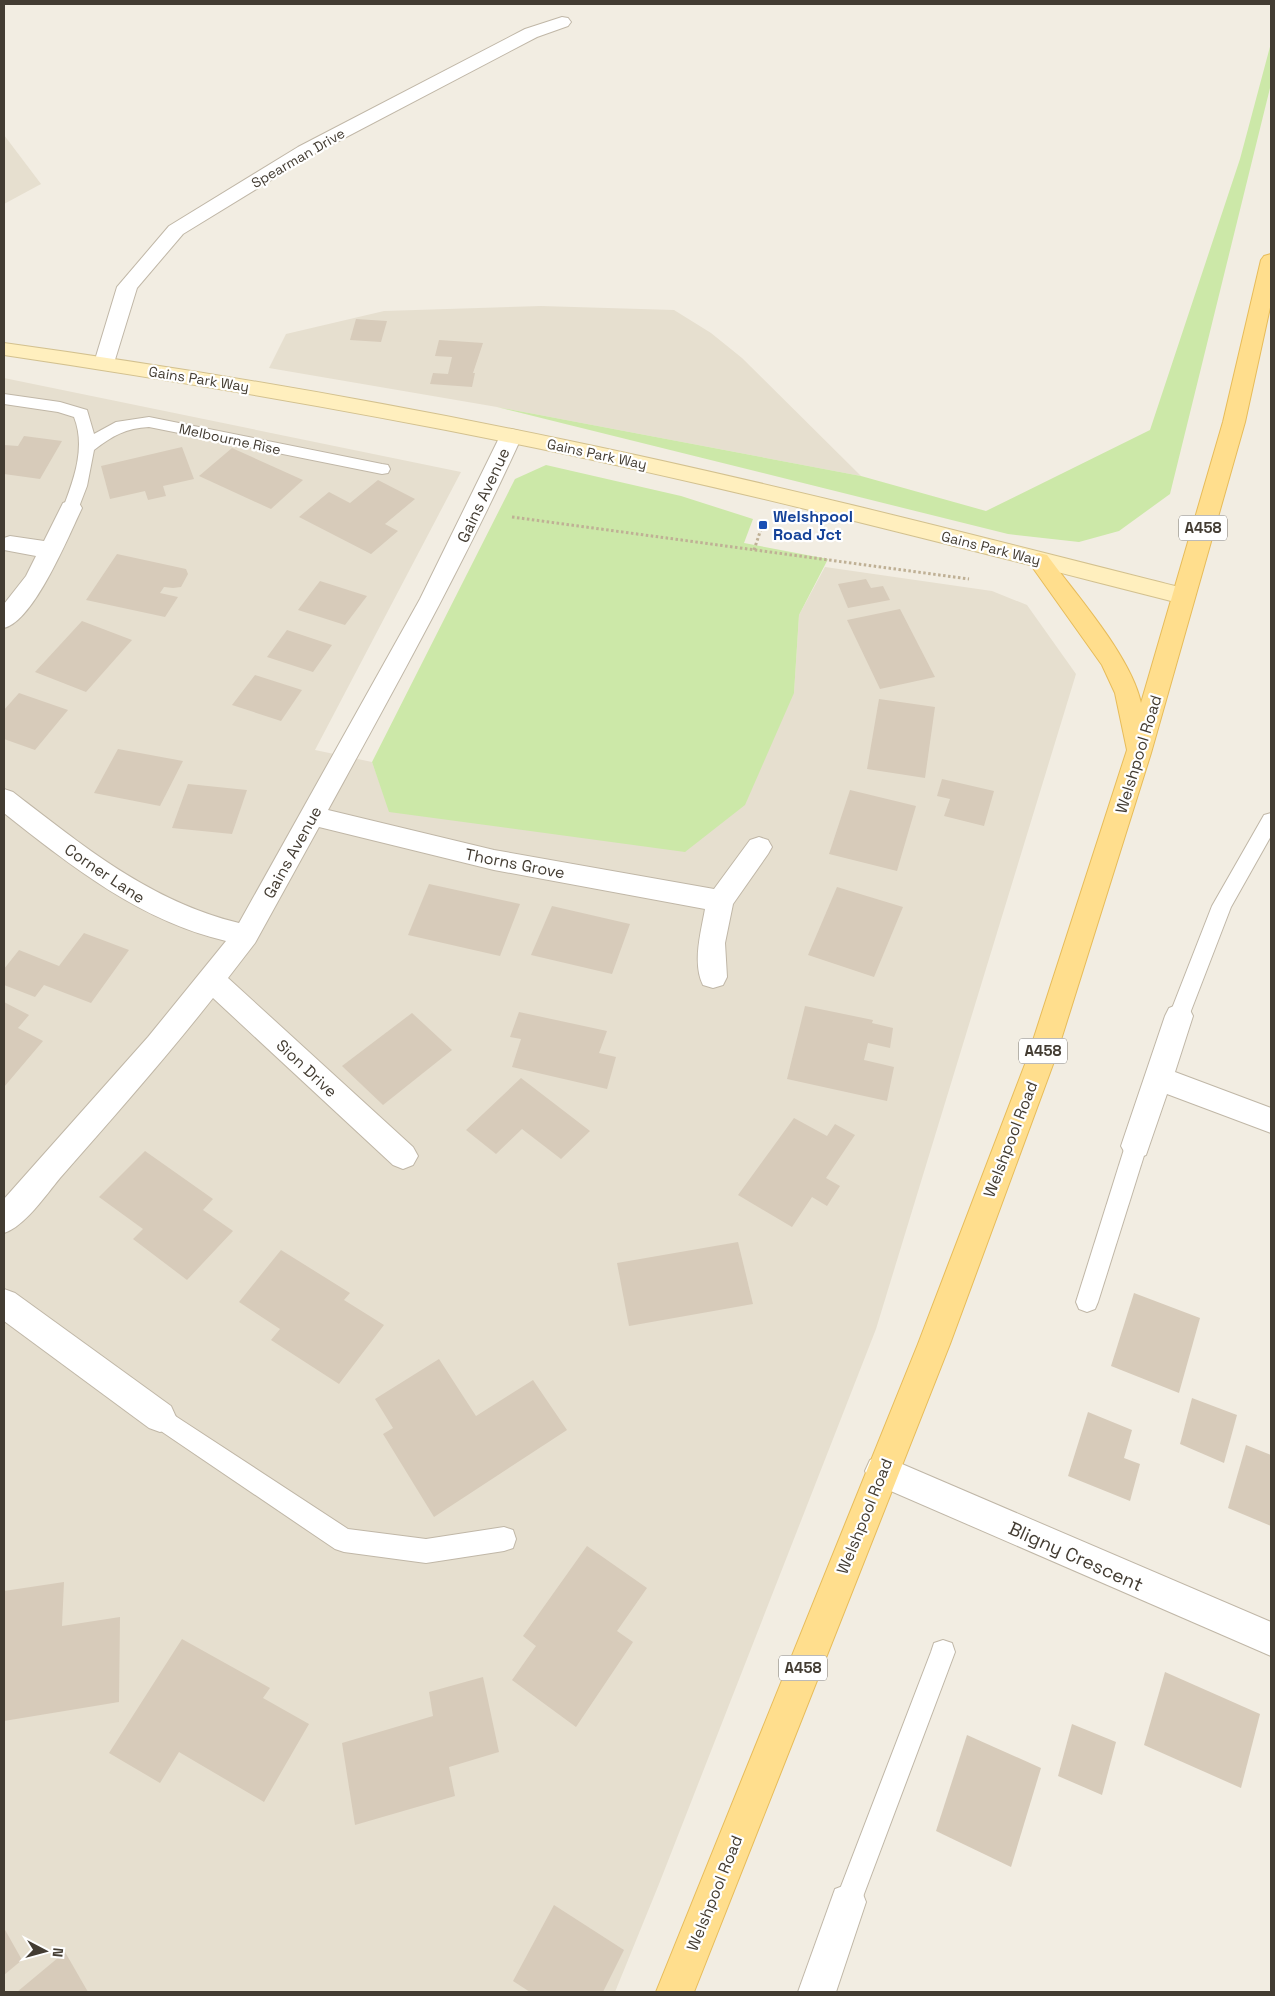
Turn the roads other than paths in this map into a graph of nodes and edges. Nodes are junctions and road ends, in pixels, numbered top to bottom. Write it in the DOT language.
graph roads {
  1 [pos="562,22"];
  2 [pos="1271,260"];
  3 [pos="4,348"];
  4 [pos="104,363"];
  5 [pos="4,399"];
  6 [pos="510,436"];
  7 [pos="85,450"];
  8 [pos="382,469"];
  9 [pos="71,508"];
  10 [pos="10,544"];
  11 [pos="52,550"];
  12 [pos="1039,561"];
  13 [pos="1183,596"];
  14 [pos="4,620"];
  15 [pos="1139,753"];
  16 [pos="4,799"];
  17 [pos="313,816"];
  18 [pos="1271,820"];
  19 [pos="759,847"];
  20 [pos="720,901"];
  21 [pos="246,935"];
  22 [pos="713,977"];
  23 [pos="212,980"];
  24 [pos="1179,1016"];
  25 [pos="1158,1078"];
  26 [pos="1271,1121"];
  27 [pos="1136,1146"];
  28 [pos="402,1156"];
  29 [pos="4,1220"];
  30 [pos="4,1302"];
  31 [pos="1087,1302"];
  32 [pos="160,1417"];
  33 [pos="881,1471"];
  34 [pos="504,1539"];
  35 [pos="1271,1639"];
  36 [pos="943,1652"];
  37 [pos="848,1902"];
  38 [pos="675,1992"];
  39 [pos="817,1992"];
  1 -- 4 [label="street, Spearman Drive"];
  2 -- 13 [label="main road, Welshpool Road / A458"];
  3 -- 4 [label="street, Gains Park Way"];
  4 -- 6 [label="street, Gains Park Way"];
  5 -- 7 [label="lane"];
  6 -- 12 [label="street, Gains Park Way"];
  6 -- 17 [label="street, Gains Avenue"];
  7 -- 8 [label="lane, Melbourne Rise"];
  7 -- 9 [label="lane"];
  9 -- 11 [label="street"];
  10 -- 11 [label="street"];
  11 -- 14 [label="street"];
  12 -- 13 [label="street, Gains Park Way"];
  12 -- 15 [label="main road"];
  13 -- 15 [label="main road, Welshpool Road / A458"];
  15 -- 33 [label="main road, Welshpool Road / A458"];
  16 -- 21 [label="street, Corner Lane"];
  17 -- 20 [label="street, Thorns Grove"];
  17 -- 21 [label="street, Gains Avenue"];
  18 -- 24 [label="lane"];
  19 -- 20 [label="street"];
  20 -- 22 [label="street"];
  21 -- 23 [label="street, Gains Avenue"];
  23 -- 28 [label="street, Sion Drive"];
  23 -- 29 [label="street, Gains Avenue"];
  24 -- 25 [label="street"];
  25 -- 26 [label="street"];
  25 -- 27 [label="street"];
  27 -- 31 [label="lane"];
  30 -- 32 [label="street"];
  32 -- 34 [label="lane"];
  33 -- 35 [label="street, Bligny Crescent"];
  33 -- 38 [label="main road, Welshpool Road / A458"];
  36 -- 37 [label="lane"];
  37 -- 39 [label="street"];
}
